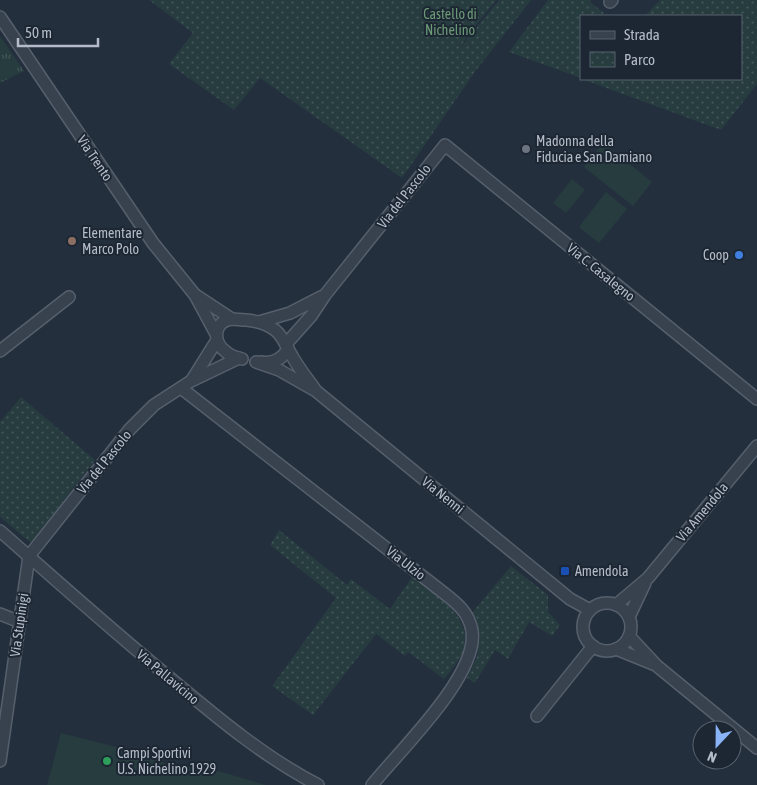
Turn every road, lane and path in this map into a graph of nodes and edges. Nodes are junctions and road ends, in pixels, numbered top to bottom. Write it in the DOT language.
graph roads {
  1 [pos="0,17"];
  2 [pos="445,145"];
  3 [pos="195,295"];
  4 [pos="325,295"];
  5 [pos="69,297"];
  6 [pos="232,319"];
  7 [pos="259,322"];
  8 [pos="216,337"];
  9 [pos="287,347"];
  10 [pos="0,351"];
  11 [pos="239,358"];
  12 [pos="256,362"];
  13 [pos="191,381"];
  14 [pos="181,388"];
  15 [pos="316,391"];
  16 [pos="757,399"];
  17 [pos="757,446"];
  18 [pos="0,531"];
  19 [pos="29,556"];
  20 [pos="648,578"];
  21 [pos="616,605"];
  22 [pos="0,614"];
  23 [pos="588,614"];
  24 [pos="629,618"];
  25 [pos="20,622"];
  26 [pos="629,636"];
  27 [pos="593,646"];
  28 [pos="616,649"];
  29 [pos="657,666"];
  30 [pos="3,711"];
  31 [pos="537,716"];
  32 [pos="757,748"];
  33 [pos="0,761"];
  34 [pos="318,785"];
  35 [pos="372,785"];
  1 -- 3 [label="street, Via Trento"];
  2 -- 4 [label="street, Via del Pascolo"];
  2 -- 16 [label="street, Via C. Casalegno"];
  3 -- 6 [label="street, Via Trento"];
  3 -- 8 [label="street, Via Trento"];
  4 -- 7 [label="street, Via del Pascolo"];
  4 -- 9 [label="street, Via del Pascolo"];
  5 -- 10 [label="street"];
  6 -- 7 [label="street"];
  6 -- 8 [label="street"];
  7 -- 9 [label="street"];
  8 -- 11 [label="street"];
  8 -- 13 [label="street, Via del Pascolo"];
  9 -- 12 [label="street"];
  9 -- 15 [label="street, Via Nenni"];
  11 -- 12 [label="street"];
  11 -- 13 [label="street, Via del Pascolo"];
  12 -- 15 [label="street, Via Nenni"];
  13 -- 14 [label="street, Via del Pascolo"];
  14 -- 19 [label="street, Via del Pascolo"];
  14 -- 35 [label="street, Via Ulzio"];
  15 -- 23 [label="street, Via Nenni"];
  17 -- 20 [label="street, Via Amendola"];
  18 -- 19 [label="street"];
  19 -- 25 [label="street, Via Stupinigi"];
  19 -- 34 [label="street, Via Pallavicino"];
  20 -- 21 [label="street, Via Amendola"];
  20 -- 24 [label="street, Via Amendola"];
  21 -- 23 [label="street"];
  21 -- 24 [label="street"];
  22 -- 25 [label="street"];
  23 -- 27 [label="street"];
  24 -- 26 [label="street"];
  25 -- 30 [label="street, Via Stupinigi"];
  26 -- 28 [label="street"];
  26 -- 29 [label="street"];
  27 -- 28 [label="street"];
  27 -- 31 [label="street"];
  28 -- 29 [label="street"];
  29 -- 32 [label="street"];
  30 -- 33 [label="street, Via Stupinigi"];
}
